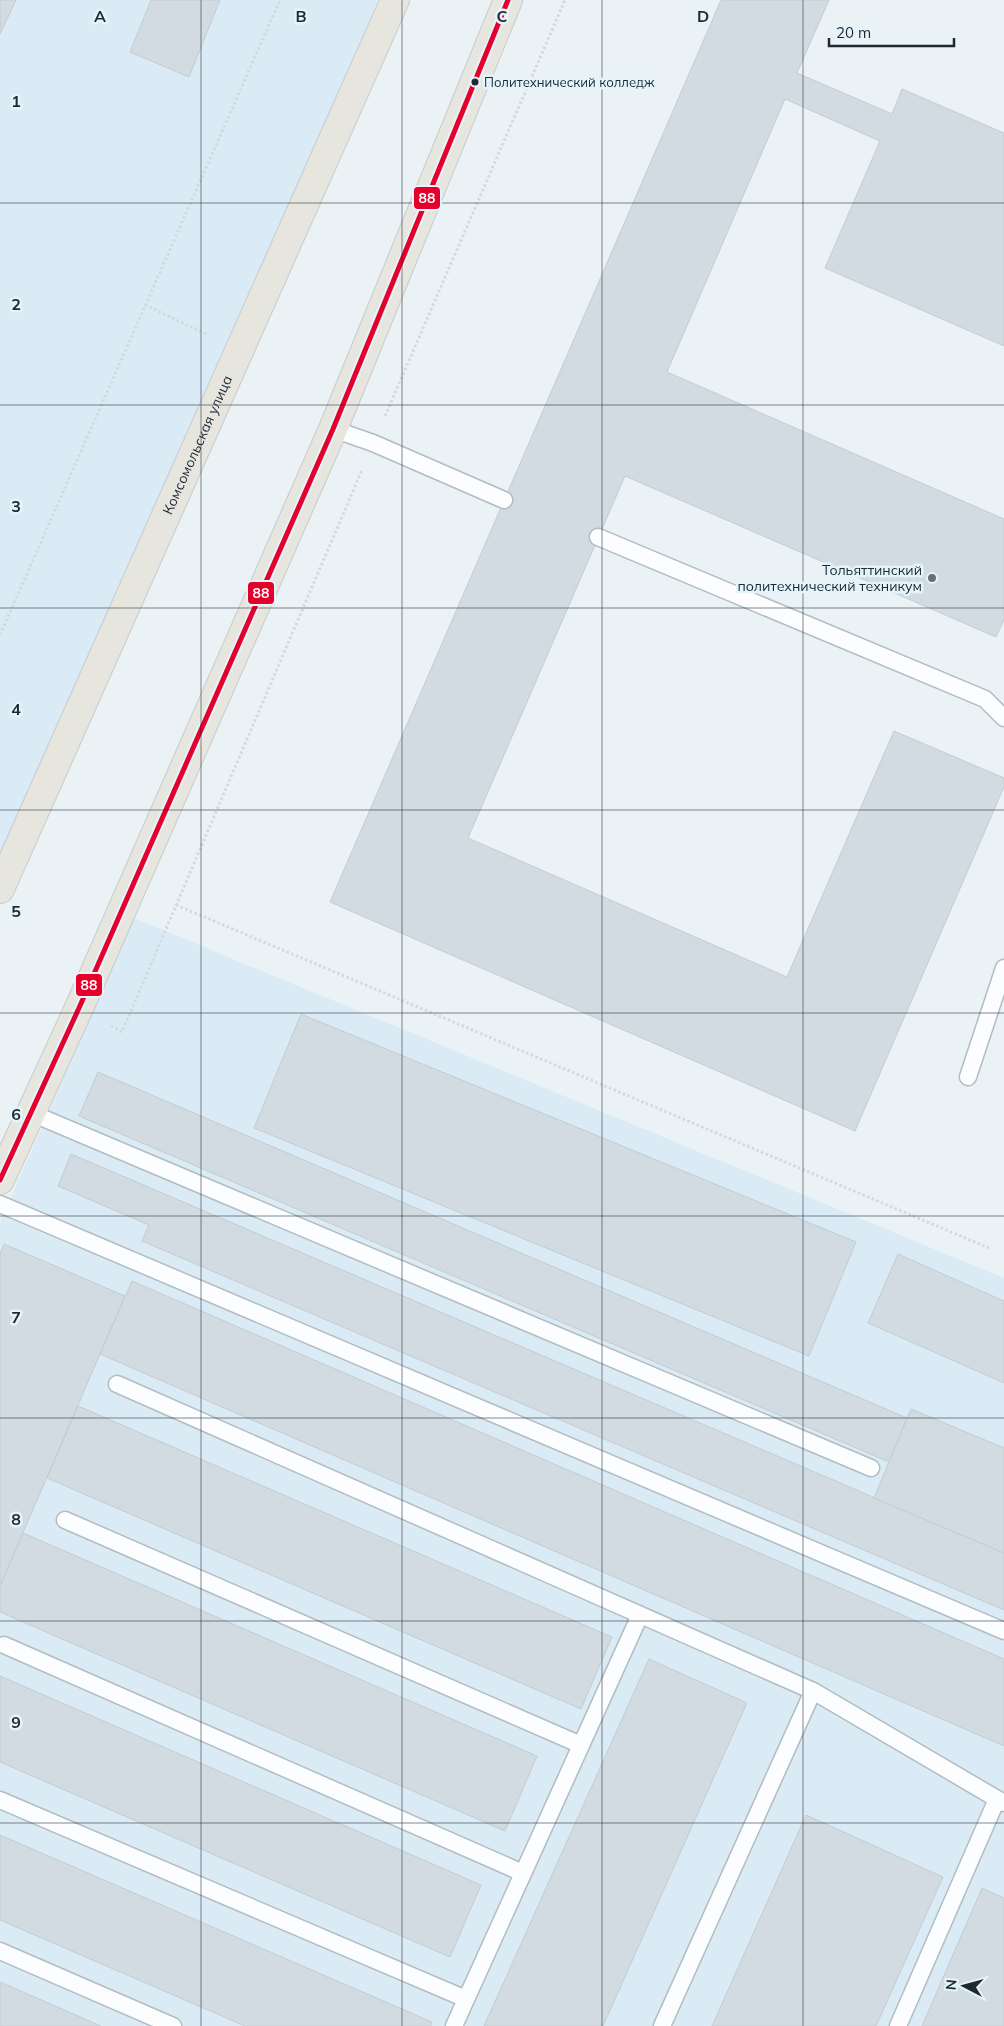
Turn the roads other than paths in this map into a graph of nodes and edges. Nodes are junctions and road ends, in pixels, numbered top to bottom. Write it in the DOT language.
graph roads {
  1 [pos="395,0"];
  2 [pos="508,0"];
  3 [pos="333,429"];
  4 [pos="504,500"];
  5 [pos="598,537"];
  6 [pos="1004,718"];
  7 [pos="0,889"];
  8 [pos="1004,968"];
  9 [pos="968,1077"];
  10 [pos="31,1113"];
  11 [pos="0,1180"];
  12 [pos="0,1204"];
  13 [pos="117,1384"];
  14 [pos="871,1468"];
  15 [pos="65,1520"];
  16 [pos="640,1615"];
  17 [pos="1004,1631"];
  18 [pos="4,1645"];
  19 [pos="813,1691"];
  20 [pos="581,1745"];
  21 [pos="0,1800"];
  22 [pos="1001,1801"];
  23 [pos="523,1873"];
  24 [pos="0,1951"];
  25 [pos="466,1999"];
  26 [pos="173,2026"];
  27 [pos="454,2026"];
  28 [pos="662,2026"];
  29 [pos="898,2026"];
  1 -- 7 [label="main road, Комсомольская улица"];
  2 -- 3 [label="main road"];
  3 -- 4 [label="lane"];
  3 -- 10 [label="main road"];
  5 -- 6 [label="lane"];
  8 -- 9 [label="lane"];
  10 -- 11 [label="main road"];
  10 -- 14 [label="lane"];
  12 -- 17 [label="lane"];
  13 -- 16 [label="lane"];
  15 -- 20 [label="lane"];
  16 -- 19 [label="lane"];
  16 -- 20 [label="lane"];
  18 -- 23 [label="lane"];
  19 -- 22 [label="lane"];
  19 -- 28 [label="lane"];
  20 -- 23 [label="lane"];
  21 -- 25 [label="lane"];
  22 -- 29 [label="lane"];
  23 -- 25 [label="lane"];
  24 -- 26 [label="lane"];
  25 -- 27 [label="lane"];
}
